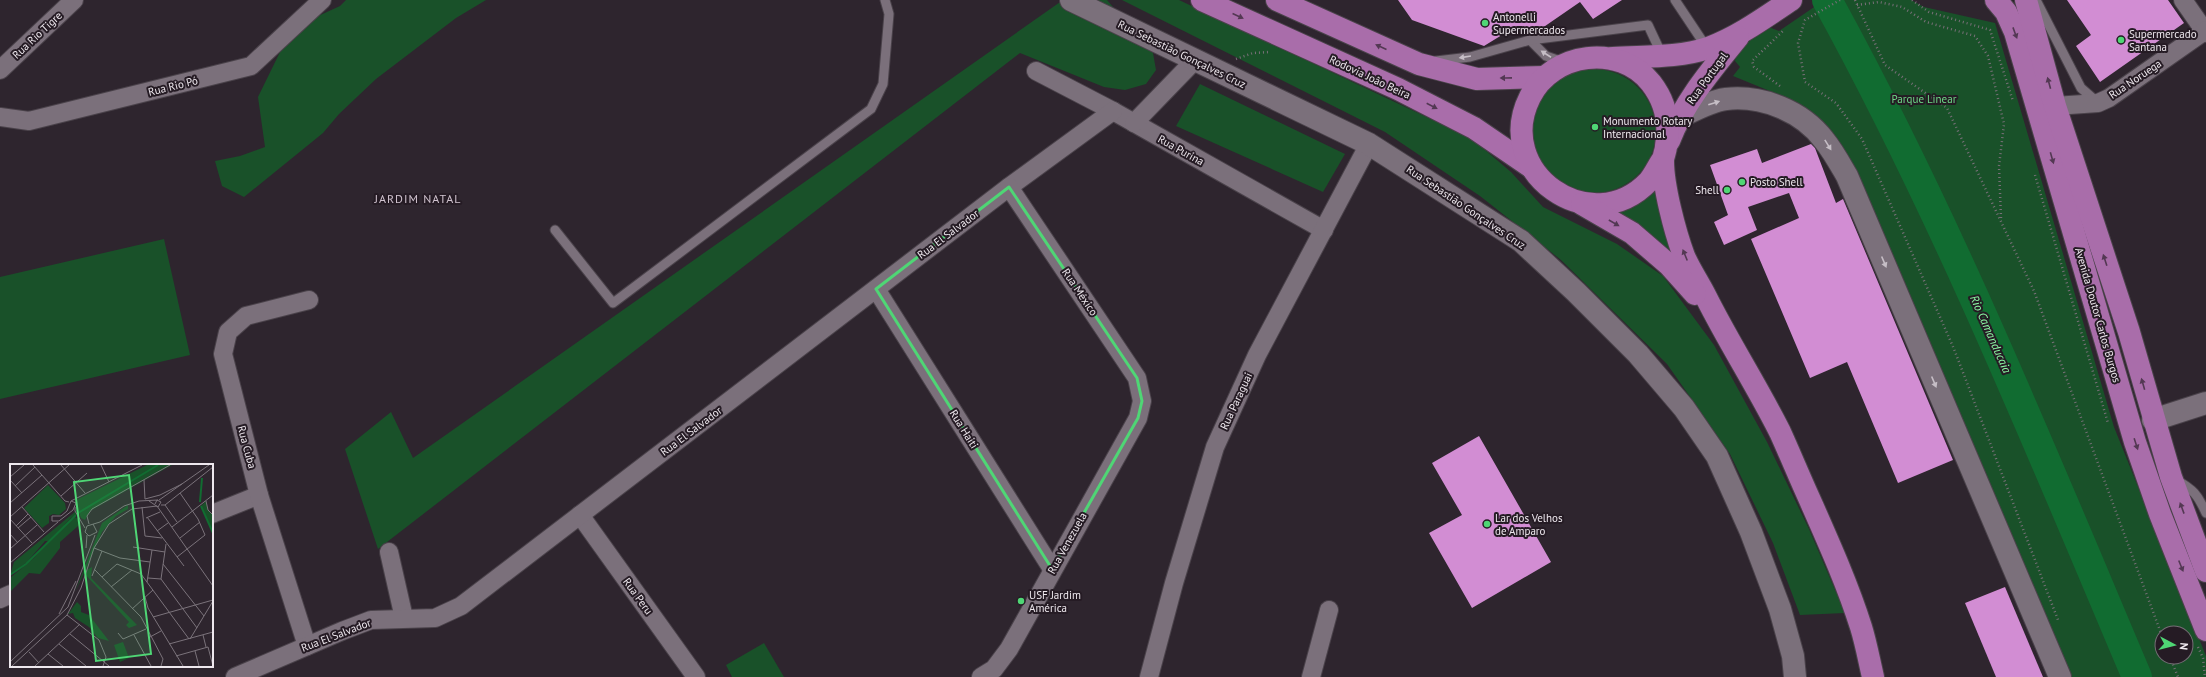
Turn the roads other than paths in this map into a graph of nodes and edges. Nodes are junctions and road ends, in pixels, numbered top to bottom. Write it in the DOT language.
graph roads {
  1 [pos="74,0"];
  2 [pos="322,0"];
  3 [pos="885,0"];
  4 [pos="1071,0"];
  5 [pos="1202,0"];
  6 [pos="1277,0"];
  7 [pos="1675,0"];
  8 [pos="1791,0"];
  9 [pos="1996,0"];
  10 [pos="2026,0"];
  11 [pos="2036,0"];
  12 [pos="2183,0"];
  13 [pos="1748,29"];
  14 [pos="2206,31"];
  15 [pos="1530,40"];
  16 [pos="1707,48"];
  17 [pos="1662,55"];
  18 [pos="1610,58"];
  19 [pos="1565,63"];
  20 [pos="1203,64"];
  21 [pos="1419,64"];
  22 [pos="0,70"];
  23 [pos="1036,72"];
  24 [pos="1545,76"];
  25 [pos="2098,103"];
  26 [pos="2055,106"];
  27 [pos="1112,112"];
  28 [pos="0,117"];
  29 [pos="1678,118"];
  30 [pos="1134,123"];
  31 [pos="1369,144"];
  32 [pos="1664,153"];
  33 [pos="1531,168"];
  34 [pos="1009,187"];
  35 [pos="1580,203"];
  36 [pos="555,230"];
  37 [pos="1324,230"];
  38 [pos="876,289"];
  39 [pos="309,300"];
  40 [pos="1715,315"];
  41 [pos="2104,335"];
  42 [pos="1142,401"];
  43 [pos="2206,403"];
  44 [pos="2153,420"];
  45 [pos="2171,478"];
  46 [pos="259,495"];
  47 [pos="2206,513"];
  48 [pos="213,514"];
  49 [pos="580,515"];
  50 [pos="389,552"];
  51 [pos="2205,565"];
  52 [pos="1052,570"];
  53 [pos="10,594"];
  54 [pos="0,599"];
  55 [pos="1328,610"];
  56 [pos="404,618"];
  57 [pos="2206,630"];
  58 [pos="307,646"];
  59 [pos="235,677"];
  60 [pos="696,677"];
  61 [pos="981,677"];
  62 [pos="1149,677"];
  63 [pos="1311,677"];
  64 [pos="1795,677"];
  65 [pos="1873,677"];
  66 [pos="2060,677"];
  1 -- 22 [label="street, Rua Rio Tigre"];
  2 -- 28 [label="street, Rua Rio Pó"];
  3 -- 36 [label="lane"];
  4 -- 20 [label="street, Rua Sebastião Gonçalves Cruz"];
  5 -- 33 [label="main road, Rodovia João Beira, one-way"];
  21 -- 6 [label="main road, one-way"];
  7 -- 16 [label="lane"];
  8 -- 13 [label="main road, Rua Portugal"];
  9 -- 41 [label="main road, Avenida Doutor Carlos Burgos, one-way"];
  26 -- 10 [label="main road, Avenida Doutor Carlos Burgos, one-way"];
  11 -- 25 [label="lane"];
  12 -- 14 [label="street"];
  13 -- 16 [label="main road, Rua Portugal"];
  13 -- 29 [label="main road, Rua Portugal"];
  14 -- 25 [label="street, Rua Noruega"];
  15 -- 17 [label="lane"];
  19 -- 15 [label="lane, one-way"];
  15 -- 21 [label="lane, one-way"];
  16 -- 17 [label="main road, Rua Portugal"];
  17 -- 18 [label="main road, Rua Portugal"];
  18 -- 19 [label="main road"];
  18 -- 32 [label="main road"];
  19 -- 24 [label="main road"];
  20 -- 30 [label="street"];
  20 -- 31 [label="street, Rua Sebastião Gonçalves Cruz"];
  24 -- 21 [label="main road, one-way"];
  23 -- 27 [label="street, Rua Purina"];
  24 -- 33 [label="main road"];
  25 -- 26 [label="street, Rua Noruega"];
  44 -- 26 [label="main road, Avenida Doutor Carlos Burgos, one-way"];
  27 -- 30 [label="street, Rua Purina"];
  27 -- 34 [label="street, Rua El Salvador"];
  29 -- 32 [label="main road, Rua Portugal"];
  29 -- 66 [label="street, one-way"];
  30 -- 37 [label="street, Rua Purina"];
  31 -- 37 [label="street, Rua Paraguai"];
  31 -- 64 [label="street, Rua Sebastião Gonçalves Cruz"];
  32 -- 35 [label="main road, Rua Portugal"];
  40 -- 32 [label="main road, one-way"];
  33 -- 35 [label="main road"];
  34 -- 38 [label="street, Rua El Salvador"];
  34 -- 42 [label="street, Rua México"];
  35 -- 40 [label="main road, one-way"];
  37 -- 62 [label="street, Rua Paraguai"];
  38 -- 49 [label="street, Rua El Salvador"];
  38 -- 52 [label="street, Rua Haiti"];
  39 -- 46 [label="street, Rua Cuba"];
  40 -- 65 [label="main road"];
  41 -- 44 [label="main road"];
  41 -- 57 [label="main road, Avenida Doutor Carlos Burgos, one-way"];
  42 -- 52 [label="street, Rua Venezuela"];
  43 -- 44 [label="street"];
  44 -- 45 [label="main road, Avenida Doutor Carlos Burgos"];
  45 -- 47 [label="lane"];
  51 -- 45 [label="main road, Avenida Doutor Carlos Burgos, one-way"];
  46 -- 48 [label="street"];
  46 -- 58 [label="street, Rua Cuba"];
  49 -- 56 [label="street, Rua El Salvador"];
  49 -- 60 [label="street, Rua Peru"];
  50 -- 56 [label="street"];
  52 -- 61 [label="street, Rua Venezuela"];
  53 -- 54 [label="street"];
  55 -- 63 [label="street"];
  56 -- 58 [label="street, Rua El Salvador"];
  58 -- 59 [label="street, Rua El Salvador"];
}
